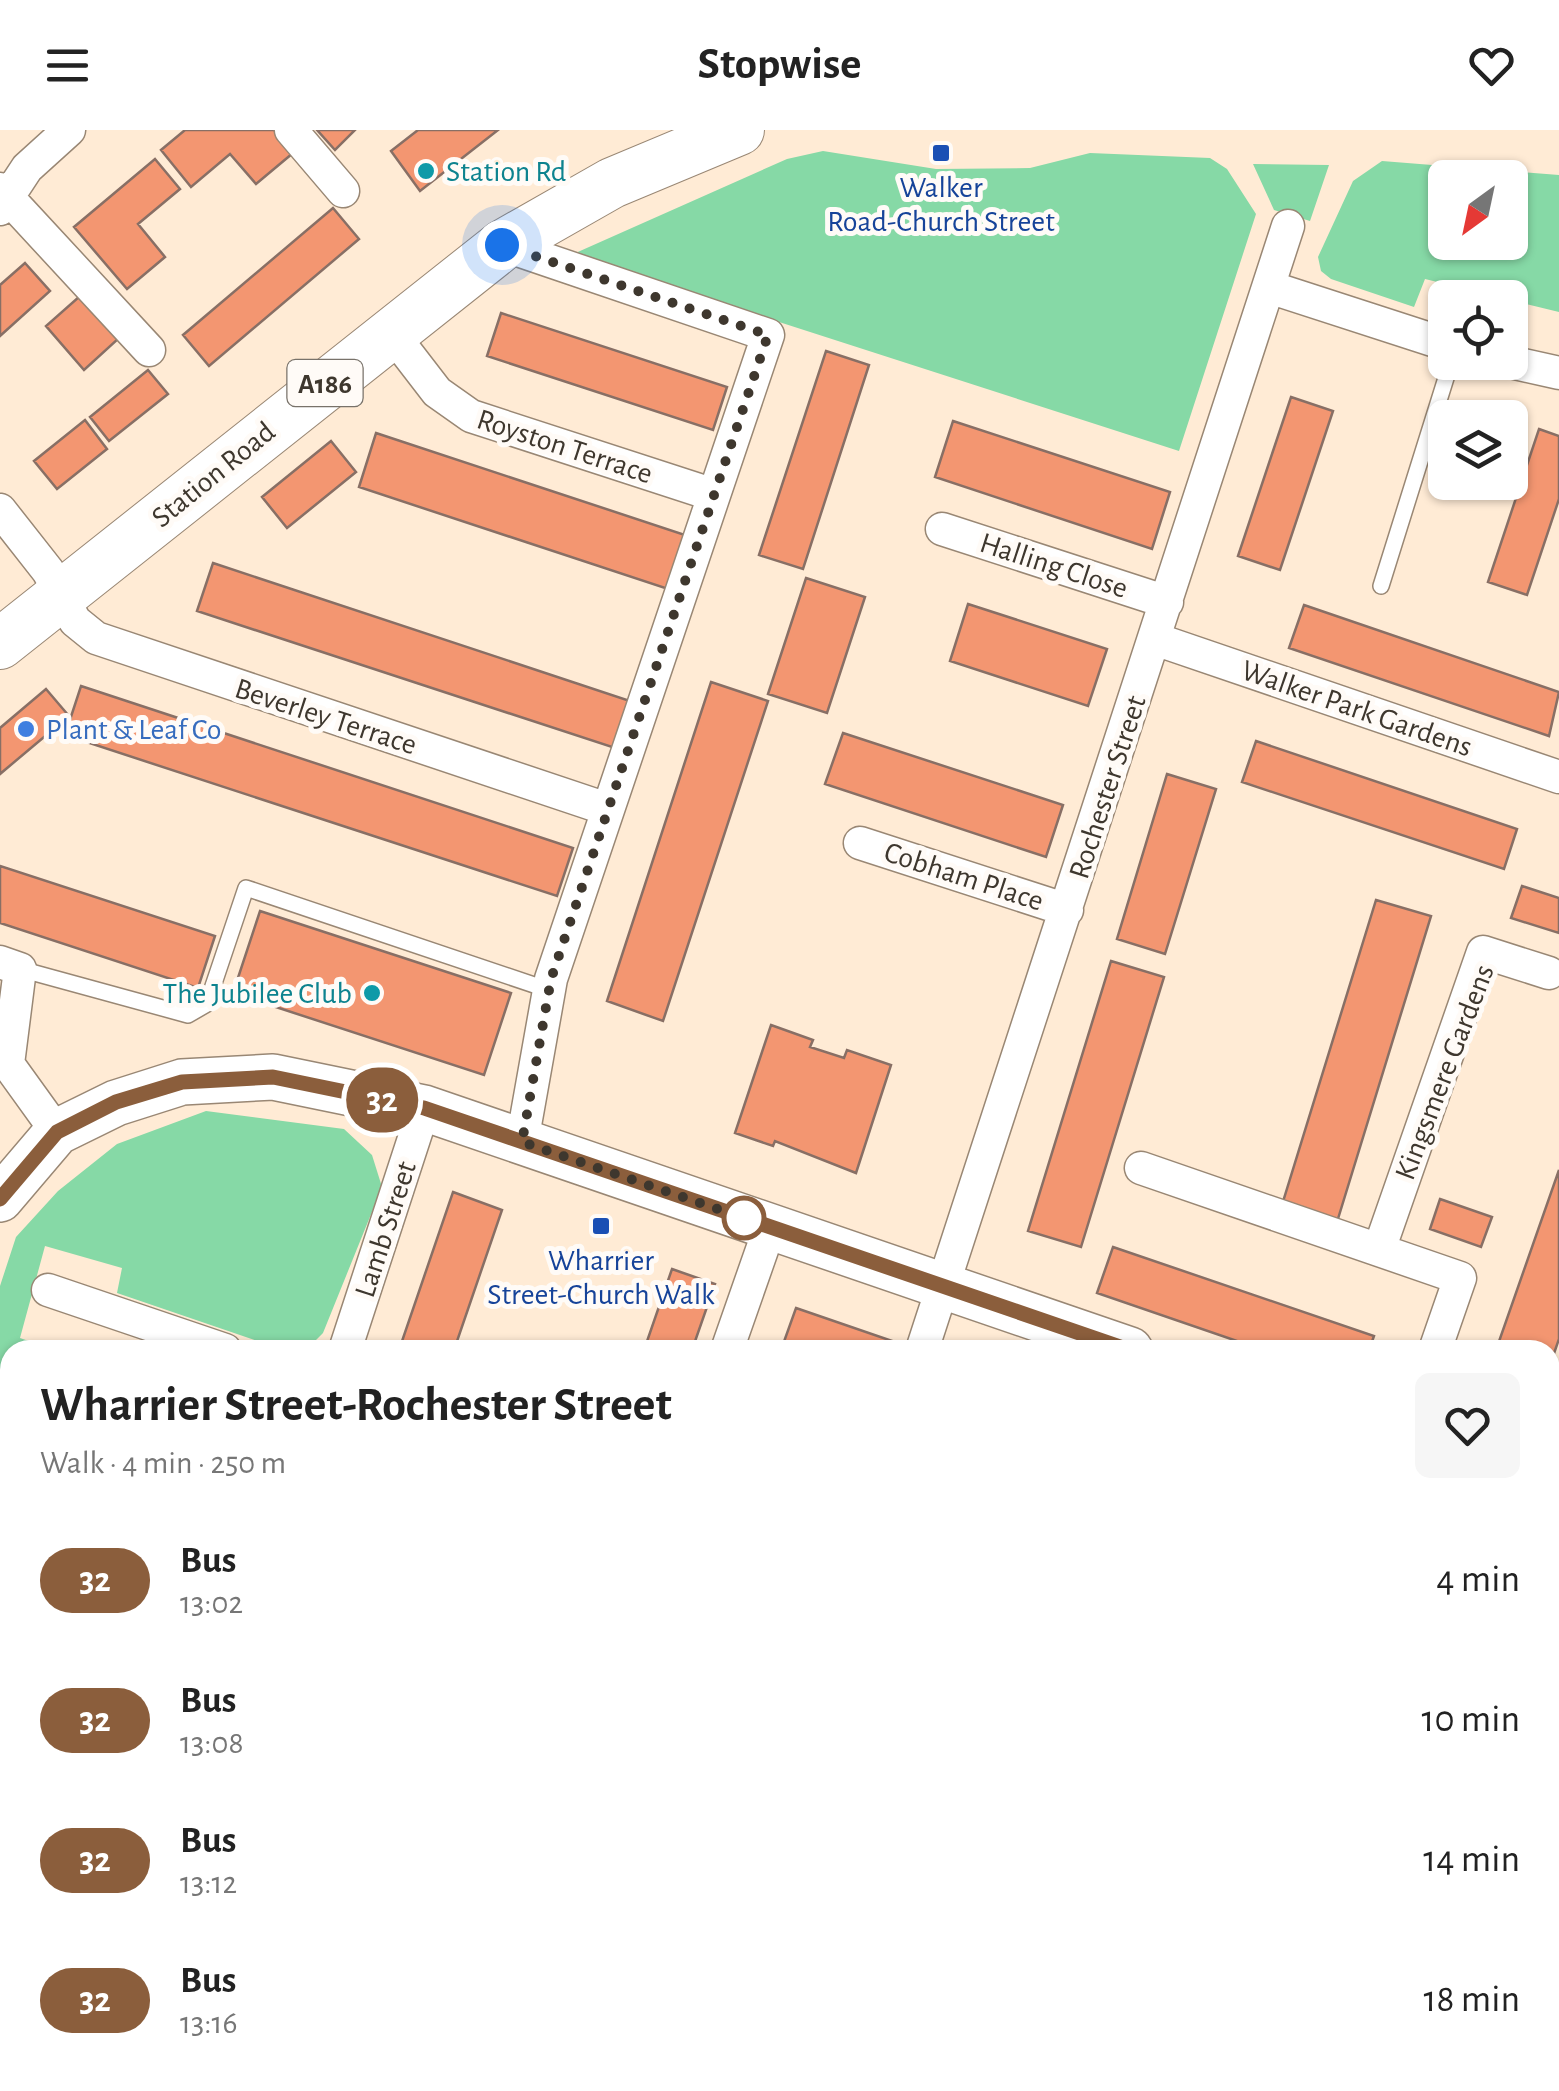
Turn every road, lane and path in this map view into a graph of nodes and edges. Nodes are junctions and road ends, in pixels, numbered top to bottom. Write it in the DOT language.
graph roads {
  1 [pos="69,130"];
  2 [pos="291,130"];
  3 [pos="739,130"];
  4 [pos="667,143"];
  5 [pos="344,191"];
  6 [pos="2,198"];
  7 [pos="1288,226"];
  8 [pos="502,245"];
  9 [pos="1269,287"];
  10 [pos="390,331"];
  11 [pos="1428,338"];
  12 [pos="149,350"];
  13 [pos="1528,366"];
  14 [pos="1559,373"];
  15 [pos="1446,380"];
  16 [pos="714,495"];
  17 [pos="0,510"];
  18 [pos="942,529"];
  19 [pos="1381,586"];
  20 [pos="63,598"];
  21 [pos="1167,602"];
  22 [pos="1154,639"];
  23 [pos="0,644"];
  24 [pos="1559,778"];
  25 [pos="606,809"];
  26 [pos="860,843"];
  27 [pos="1067,910"];
  28 [pos="10,965"];
  29 [pos="1550,973"];
  30 [pos="549,990"];
  31 [pos="424,1108"];
  32 [pos="57,1132"];
  33 [pos="522,1142"];
  34 [pos="1141,1168"];
  35 [pos="0,1199"];
  36 [pos="770,1227"];
  37 [pos="1378,1250"];
  38 [pos="945,1287"];
  39 [pos="48,1290"];
  40 [pos="196,1340"];
  41 [pos="348,1340"];
  42 [pos="730,1340"];
  43 [pos="926,1340"];
  44 [pos="1101,1340"];
  45 [pos="1438,1340"];
  1 -- 6 [label="street"];
  2 -- 5 [label="street"];
  3 -- 4 [label="main road, Station Road / A186"];
  4 -- 8 [label="main road, Station Road / A186"];
  6 -- 12 [label="street"];
  7 -- 9 [label="street, Rochester Street"];
  8 -- 10 [label="main road, Station Road / A186"];
  8 -- 16 [label="street"];
  9 -- 11 [label="street"];
  9 -- 21 [label="street, Rochester Street"];
  10 -- 16 [label="street, Royston Terrace"];
  10 -- 20 [label="main road, Station Road / A186"];
  13 -- 14 [label="street"];
  15 -- 19 [label="lane"];
  16 -- 25 [label="street"];
  17 -- 20 [label="street, Beverley Terrace"];
  18 -- 21 [label="street, Halling Close"];
  20 -- 23 [label="main road, Station Road / A186"];
  20 -- 25 [label="street, Beverley Terrace"];
  21 -- 22 [label="street, Rochester Street"];
  22 -- 24 [label="street, Walker Park Gardens"];
  22 -- 27 [label="street, Rochester Street"];
  25 -- 30 [label="street"];
  26 -- 27 [label="street, Cobham Place"];
  27 -- 38 [label="street, Rochester Street"];
  28 -- 30 [label="lane"];
  28 -- 32 [label="street"];
  29 -- 37 [label="street, Kingsmere Gardens"];
  30 -- 33 [label="street"];
  31 -- 32 [label="street"];
  31 -- 33 [label="street"];
  31 -- 41 [label="street, Lamb Street"];
  32 -- 35 [label="street"];
  33 -- 36 [label="street"];
  34 -- 37 [label="street"];
  36 -- 38 [label="street"];
  36 -- 42 [label="street"];
  37 -- 45 [label="street"];
  38 -- 43 [label="street, Rochester Street"];
  38 -- 44 [label="street"];
  39 -- 40 [label="street"];
}
